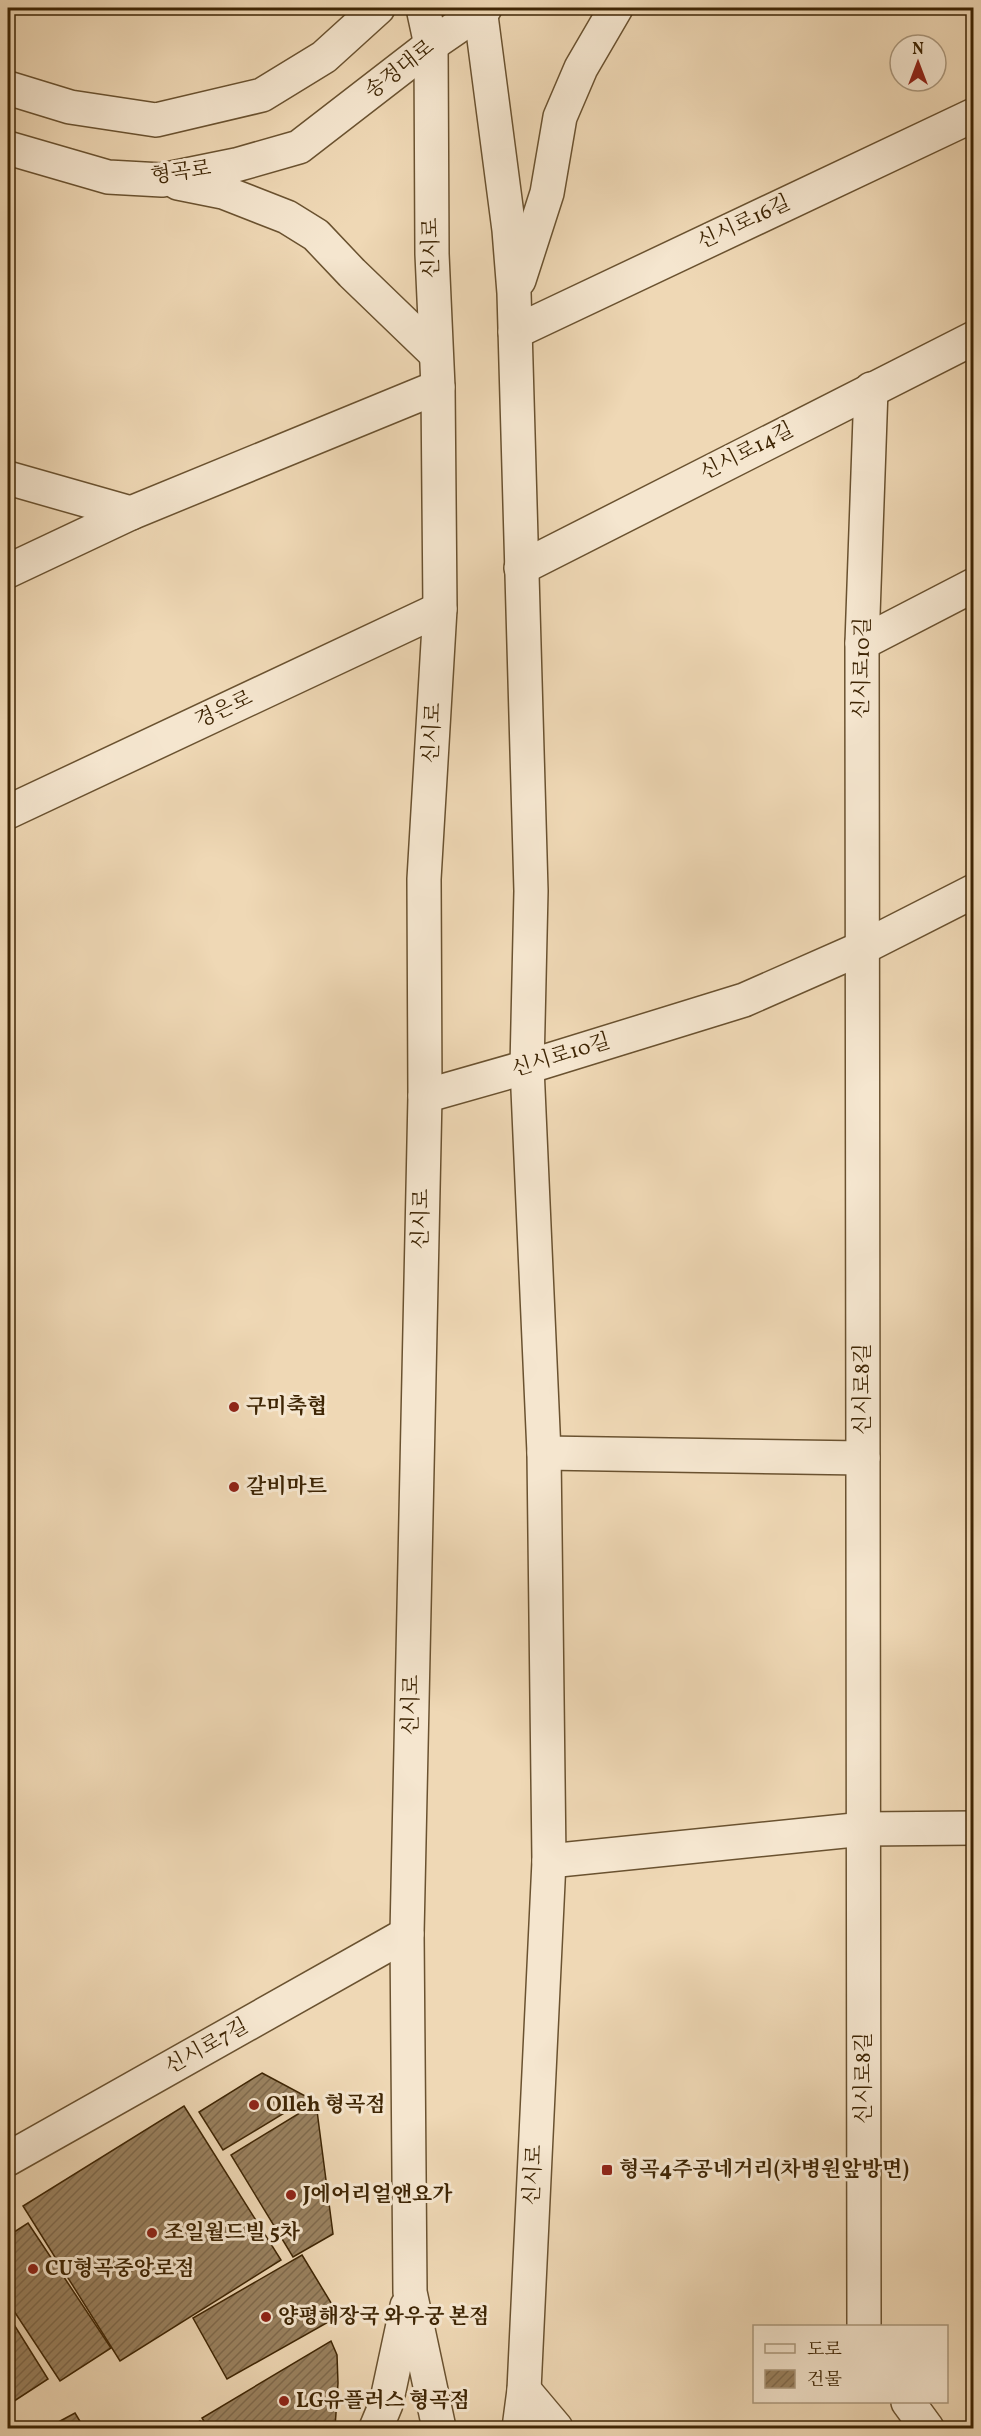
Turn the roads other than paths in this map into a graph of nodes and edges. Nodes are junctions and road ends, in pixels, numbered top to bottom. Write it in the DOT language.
graph roads {
  1 [pos="378,8"];
  2 [pos="423,8"];
  3 [pos="482,8"];
  4 [pos="616,8"];
  5 [pos="430,45"];
  6 [pos="8,88"];
  7 [pos="345,112"];
  8 [pos="974,115"];
  9 [pos="8,148"];
  10 [pos="162,180"];
  11 [pos="514,293"];
  12 [pos="515,332"];
  13 [pos="974,338"];
  14 [pos="435,352"];
  15 [pos="438,387"];
  16 [pos="871,388"];
  17 [pos="8,478"];
  18 [pos="131,513"];
  19 [pos="521,568"];
  20 [pos="8,571"];
  21 [pos="974,585"];
  22 [pos="440,609"];
  23 [pos="862,643"];
  24 [pos="8,812"];
  25 [pos="974,891"];
  26 [pos="862,948"];
  27 [pos="527,1067"];
  28 [pos="425,1096"];
  29 [pos="544,1453"];
  30 [pos="863,1458"];
  31 [pos="974,1828"];
  32 [pos="864,1829"];
  33 [pos="549,1861"];
  34 [pos="406,1934"];
  35 [pos="8,2159"];
  36 [pos="410,2292"];
  37 [pos="864,2325"];
  38 [pos="524,2390"];
  39 [pos="909,2403"];
  40 [pos="376,2428"];
  41 [pos="439,2428"];
  42 [pos="519,2428"];
  43 [pos="556,2428"];
  44 [pos="927,2428"];
  1 -- 6 [label="street"];
  2 -- 5 [label="street, 신시로"];
  3 -- 5 [label="street, 송정대로"];
  3 -- 11 [label="street, 신시로"];
  4 -- 11 [label="street"];
  5 -- 7 [label="street, 송정대로"];
  5 -- 14 [label="street, 신시로"];
  7 -- 10 [label="street, 형곡로"];
  8 -- 12 [label="street, 신시로16길"];
  9 -- 10 [label="street, 형곡로"];
  10 -- 14 [label="street"];
  11 -- 12 [label="street, 신시로"];
  12 -- 19 [label="street, 신시로"];
  13 -- 16 [label="street, 신시로14길"];
  14 -- 15 [label="street, 신시로"];
  15 -- 18 [label="street"];
  15 -- 22 [label="street, 신시로"];
  16 -- 19 [label="street, 신시로14길"];
  16 -- 23 [label="street, 신시로10길"];
  17 -- 18 [label="street"];
  18 -- 20 [label="street"];
  19 -- 27 [label="street, 신시로"];
  21 -- 23 [label="street"];
  22 -- 24 [label="street, 경은로"];
  22 -- 28 [label="street, 신시로"];
  23 -- 26 [label="street, 신시로10길"];
  25 -- 26 [label="street, 신시로10길"];
  26 -- 27 [label="street, 신시로10길"];
  26 -- 30 [label="street, 신시로8길"];
  27 -- 28 [label="street, 신시로10길"];
  27 -- 29 [label="street, 신시로"];
  28 -- 34 [label="street, 신시로"];
  29 -- 30 [label="street"];
  29 -- 33 [label="street, 신시로"];
  30 -- 32 [label="street, 신시로8길"];
  31 -- 32 [label="street"];
  32 -- 33 [label="street"];
  32 -- 37 [label="street, 신시로8길"];
  33 -- 38 [label="street, 신시로"];
  34 -- 35 [label="street, 신시로7길"];
  34 -- 36 [label="street, 신시로"];
  36 -- 40 [label="street"];
  36 -- 41 [label="street, 신시로"];
  38 -- 42 [label="street, 신시로"];
  38 -- 43 [label="street"];
  39 -- 44 [label="street"];
}
